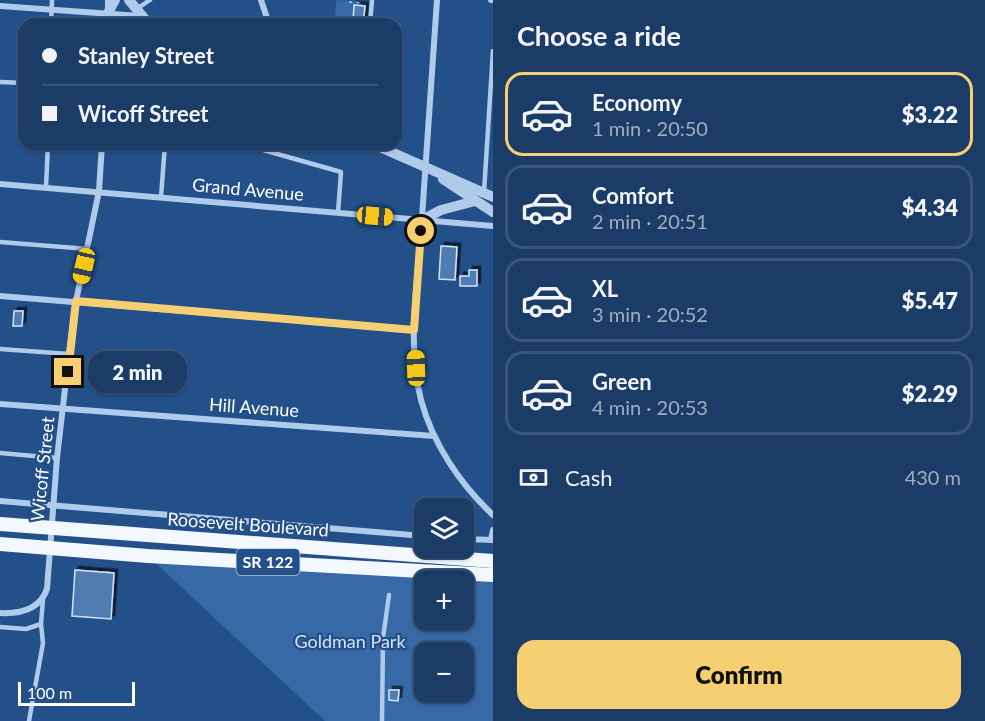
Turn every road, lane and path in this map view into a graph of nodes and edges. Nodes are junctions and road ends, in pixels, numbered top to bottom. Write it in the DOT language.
graph roads {
  1 [pos="52,0"];
  2 [pos="108,0"];
  3 [pos="115,0"];
  4 [pos="129,0"];
  5 [pos="150,0"];
  6 [pos="261,0"];
  7 [pos="372,0"];
  8 [pos="437,0"];
  9 [pos="349,2"];
  10 [pos="362,3"];
  11 [pos="0,6"];
  12 [pos="52,10"];
  13 [pos="138,13"];
  14 [pos="51,18"];
  15 [pos="102,18"];
  16 [pos="108,18"];
  17 [pos="108,18"];
  18 [pos="113,18"];
  19 [pos="143,18"];
  20 [pos="267,18"];
  21 [pos="370,18"];
  22 [pos="493,51"];
  23 [pos="0,82"];
  24 [pos="18,83"];
  25 [pos="48,150"];
  26 [pos="102,150"];
  27 [pos="165,150"];
  28 [pos="263,150"];
  29 [pos="388,150"];
  30 [pos="424,165"];
  31 [pos="0,184"];
  32 [pos="46,187"];
  33 [pos="99,191"];
  34 [pos="490,196"];
  35 [pos="161,197"];
  36 [pos="473,200"];
  37 [pos="338,213"];
  38 [pos="493,213"];
  39 [pos="422,220"];
  40 [pos="493,226"];
  41 [pos="0,242"];
  42 [pos="88,249"];
  43 [pos="0,296"];
  44 [pos="76,301"];
  45 [pos="414,330"];
  46 [pos="0,350"];
  47 [pos="69,354"];
  48 [pos="0,404"];
  49 [pos="64,409"];
  50 [pos="434,436"];
  51 [pos="0,453"];
  52 [pos="57,458"];
  53 [pos="0,501"];
  54 [pos="53,505"];
  55 [pos="493,515"];
  56 [pos="0,524"];
  57 [pos="52,528"];
  58 [pos="493,530"];
  59 [pos="414,535"];
  60 [pos="474,539"];
  61 [pos="492,540"];
  62 [pos="0,544"];
  63 [pos="51,547"];
  64 [pos="493,561"];
  65 [pos="493,575"];
  66 [pos="389,595"];
  67 [pos="43,600"];
  68 [pos="0,613"];
  69 [pos="41,624"];
  70 [pos="0,627"];
  71 [pos="29,721"];
  72 [pos="382,721"];
  1 -- 12 [label="lane"];
  2 -- 16 [label="street"];
  3 -- 17 [label="street"];
  4 -- 13 [label="street"];
  5 -- 13 [label="lane"];
  6 -- 20 [label="street"];
  7 -- 21 [label="lane"];
  8 -- 30 [label="street"];
  9 -- 10 [label="path"];
  11 -- 12 [label="street"];
  12 -- 14 [label="lane"];
  12 -- 15 [label="street"];
  13 -- 18 [label="street"];
  13 -- 19 [label="street"];
  22 -- 34 [label="lane"];
  23 -- 24 [label="lane"];
  25 -- 32 [label="lane"];
  26 -- 33 [label="street, Wicoff Street"];
  27 -- 35 [label="lane"];
  28 -- 37 [label="lane"];
  29 -- 30 [label="street"];
  30 -- 34 [label="street"];
  30 -- 36 [label="street"];
  30 -- 39 [label="street"];
  31 -- 32 [label="street, Grand Avenue"];
  32 -- 33 [label="street, Grand Avenue"];
  33 -- 35 [label="street, Grand Avenue"];
  33 -- 42 [label="street, Wicoff Street"];
  34 -- 36 [label="street"];
  35 -- 37 [label="street, Grand Avenue"];
  36 -- 38 [label="street"];
  36 -- 39 [label="street"];
  37 -- 39 [label="street, Grand Avenue"];
  39 -- 40 [label="street, Grand Avenue"];
  39 -- 45 [label="street"];
  41 -- 42 [label="lane"];
  42 -- 44 [label="street, Wicoff Street"];
  43 -- 44 [label="street"];
  44 -- 45 [label="street"];
  44 -- 47 [label="street, Wicoff Street"];
  45 -- 50 [label="street"];
  46 -- 47 [label="lane"];
  47 -- 49 [label="street, Wicoff Street"];
  48 -- 49 [label="street, Hill Avenue"];
  49 -- 50 [label="street, Hill Avenue"];
  49 -- 52 [label="street, Wicoff Street"];
  50 -- 55 [label="street"];
  51 -- 52 [label="lane"];
  52 -- 54 [label="street, Wicoff Street"];
  53 -- 54 [label="street, Roosevelt Boulevard"];
  54 -- 57 [label="street, Wicoff Street"];
  54 -- 59 [label="street, Roosevelt Boulevard"];
  56 -- 57 [label="main road, Roosevelt Boulevard / SR 122"];
  57 -- 63 [label="street, Wicoff Street"];
  57 -- 64 [label="main road, Roosevelt Boulevard / SR 122"];
  58 -- 61 [label="street"];
  60 -- 61 [label="street"];
  62 -- 63 [label="main road, Roosevelt Boulevard / SR 122"];
  63 -- 65 [label="main road, Roosevelt Boulevard / SR 122"];
  63 -- 67 [label="street, Wicoff Street"];
  66 -- 72 [label="lane"];
  67 -- 68 [label="street"];
  67 -- 69 [label="lane"];
  69 -- 70 [label="lane"];
  69 -- 71 [label="lane"];
}
